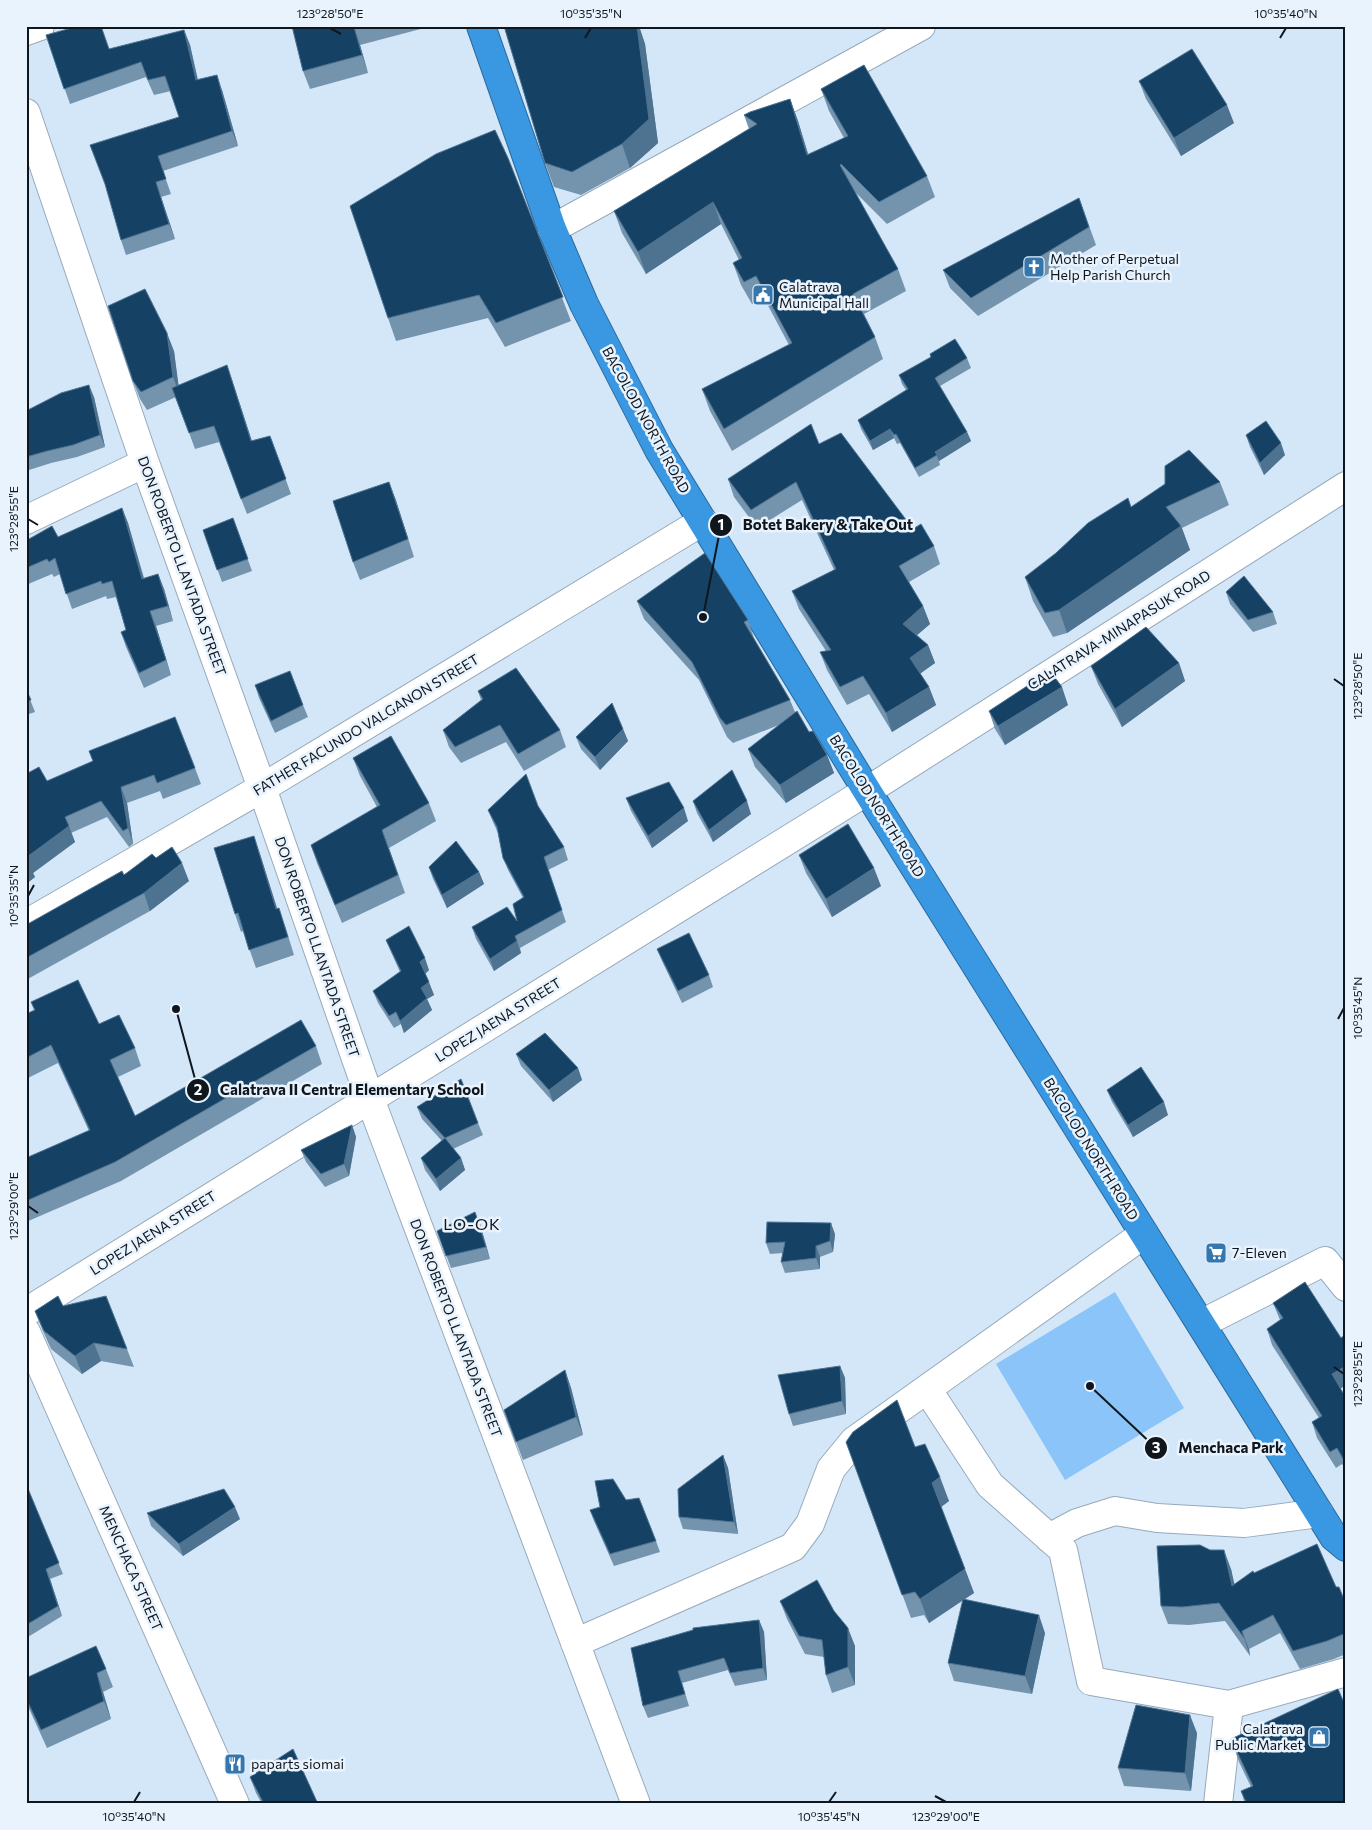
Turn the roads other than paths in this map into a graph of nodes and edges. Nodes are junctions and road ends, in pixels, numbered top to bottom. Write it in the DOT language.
graph roads {
  1 [pos="40,26"];
  2 [pos="481,26"];
  3 [pos="921,26"];
  4 [pos="26,30"];
  5 [pos="26,113"];
  6 [pos="552,229"];
  7 [pos="145,463"];
  8 [pos="1346,486"];
  9 [pos="26,520"];
  10 [pos="703,521"];
  11 [pos="262,788"];
  12 [pos="867,791"];
  13 [pos="26,924"];
  14 [pos="370,1099"];
  15 [pos="1144,1234"];
  16 [pos="1346,1287"];
  17 [pos="26,1312"];
  18 [pos="1201,1324"];
  19 [pos="26,1332"];
  20 [pos="928,1389"];
  21 [pos="1319,1513"];
  22 [pos="1049,1538"];
  23 [pos="1346,1547"];
  24 [pos="575,1643"];
  25 [pos="1346,1672"];
  26 [pos="1229,1705"];
  27 [pos="235,1804"];
  28 [pos="636,1804"];
  29 [pos="1218,1804"];
  1 -- 4 [label="street"];
  2 -- 6 [label="highway, BACOLOD NORTH ROAD"];
  3 -- 6 [label="street"];
  5 -- 7 [label="street, DON ROBERTO LLANTADA STREET"];
  6 -- 10 [label="highway, BACOLOD NORTH ROAD"];
  7 -- 9 [label="street"];
  7 -- 11 [label="street, DON ROBERTO LLANTADA STREET"];
  8 -- 12 [label="street, CALATRAVA-MINAPASUK ROAD"];
  10 -- 11 [label="street, FATHER FACUNDO VALGANON STREET"];
  10 -- 12 [label="highway, BACOLOD NORTH ROAD"];
  11 -- 13 [label="street, FATHER FACUNDO VALGANON STREET"];
  11 -- 14 [label="street, DON ROBERTO LLANTADA STREET"];
  12 -- 14 [label="street, LOPEZ JAENA STREET"];
  12 -- 15 [label="highway, BACOLOD NORTH ROAD"];
  14 -- 17 [label="street, LOPEZ JAENA STREET"];
  14 -- 24 [label="street, DON ROBERTO LLANTADA STREET"];
  15 -- 18 [label="highway, BACOLOD NORTH ROAD"];
  15 -- 20 [label="street"];
  16 -- 18 [label="street"];
  18 -- 21 [label="highway, BACOLOD NORTH ROAD"];
  19 -- 27 [label="street, MENCHACA STREET"];
  20 -- 22 [label="street"];
  20 -- 24 [label="street"];
  21 -- 22 [label="street"];
  21 -- 23 [label="highway, BACOLOD NORTH ROAD"];
  22 -- 26 [label="street"];
  24 -- 28 [label="street, DON ROBERTO LLANTADA STREET"];
  25 -- 26 [label="street"];
  26 -- 29 [label="street"];
}
